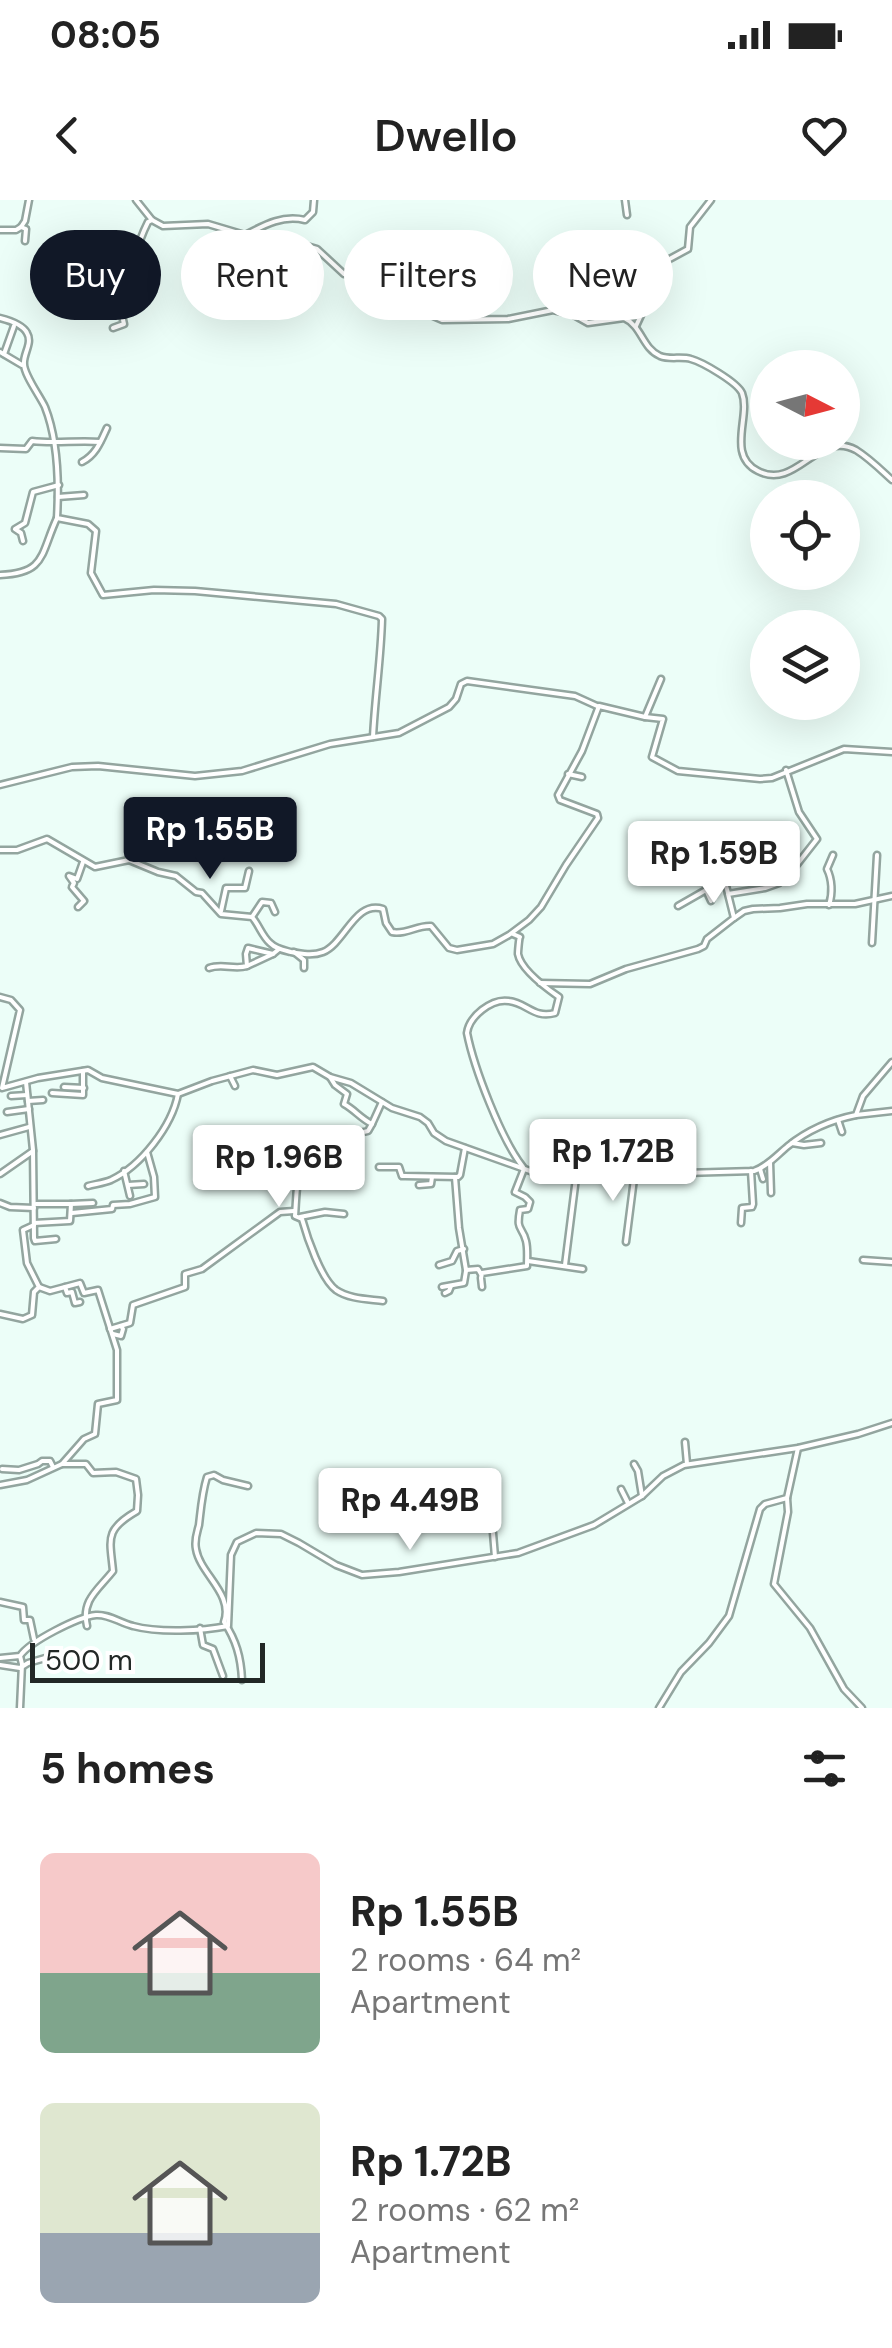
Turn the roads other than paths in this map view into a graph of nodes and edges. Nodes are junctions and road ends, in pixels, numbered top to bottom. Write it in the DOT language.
graph roads {
  1 [pos="29,200"];
  2 [pos="136,200"];
  3 [pos="314,200"];
  4 [pos="625,200"];
  5 [pos="711,200"];
  6 [pos="627,215"];
  7 [pos="152,220"];
  8 [pos="21,227"];
  9 [pos="0,230"];
  10 [pos="144,230"];
  11 [pos="228,230"];
  12 [pos="255,230"];
  13 [pos="25,241"];
  14 [pos="324,255"];
  15 [pos="0,318"];
  16 [pos="123,320"];
  17 [pos="15,324"];
  18 [pos="636,326"];
  19 [pos="113,328"];
  20 [pos="2,353"];
  21 [pos="24,366"];
  22 [pos="107,428"];
  23 [pos="100,442"];
  24 [pos="53,444"];
  25 [pos="0,448"];
  26 [pos="82,462"];
  27 [pos="892,480"];
  28 [pos="59,485"];
  29 [pos="84,496"];
  30 [pos="58,497"];
  31 [pos="57,518"];
  32 [pos="23,542"];
  33 [pos="0,575"];
  34 [pos="661,678"];
  35 [pos="599,706"];
  36 [pos="645,718"];
  37 [pos="373,736"];
  38 [pos="892,752"];
  39 [pos="786,770"];
  40 [pos="568,774"];
  41 [pos="582,777"];
  42 [pos="0,785"];
  43 [pos="0,850"];
  44 [pos="717,854"];
  45 [pos="833,854"];
  46 [pos="878,855"];
  47 [pos="82,862"];
  48 [pos="755,863"];
  49 [pos="732,865"];
  50 [pos="766,868"];
  51 [pos="717,869"];
  52 [pos="696,870"];
  53 [pos="249,871"];
  54 [pos="706,890"];
  55 [pos="728,894"];
  56 [pos="892,896"];
  57 [pos="874,900"];
  58 [pos="710,901"];
  59 [pos="829,904"];
  60 [pos="678,906"];
  61 [pos="78,907"];
  62 [pos="275,912"];
  63 [pos="221,914"];
  64 [pos="252,917"];
  65 [pos="734,918"];
  66 [pos="509,934"];
  67 [pos="872,943"];
  68 [pos="279,949"];
  69 [pos="294,952"];
  70 [pos="273,954"];
  71 [pos="248,966"];
  72 [pos="312,966"];
  73 [pos="210,968"];
  74 [pos="540,983"];
  75 [pos="0,997"];
  76 [pos="892,1062"];
  77 [pos="892,1070"];
  78 [pos="83,1071"];
  79 [pos="883,1073"];
  80 [pos="230,1076"];
  81 [pos="330,1077"];
  82 [pos="26,1081"];
  83 [pos="235,1086"];
  84 [pos="64,1087"];
  85 [pos="1,1088"];
  86 [pos="84,1088"];
  87 [pos="52,1093"];
  88 [pos="178,1094"];
  89 [pos="11,1096"];
  90 [pos="28,1098"];
  91 [pos="43,1100"];
  92 [pos="382,1102"];
  93 [pos="29,1109"];
  94 [pos="892,1111"];
  95 [pos="7,1112"];
  96 [pos="856,1115"];
  97 [pos="838,1120"];
  98 [pos="372,1124"];
  99 [pos="30,1126"];
  100 [pos="842,1132"];
  101 [pos="0,1135"];
  102 [pos="792,1143"];
  103 [pos="821,1143"];
  104 [pos="465,1148"];
  105 [pos="33,1150"];
  106 [pos="146,1151"];
  107 [pos="770,1162"];
  108 [pos="379,1167"];
  109 [pos="760,1169"];
  110 [pos="525,1170"];
  111 [pos="577,1170"];
  112 [pos="635,1170"];
  113 [pos="751,1171"];
  114 [pos="124,1172"];
  115 [pos="0,1174"];
  116 [pos="455,1177"];
  117 [pos="432,1178"];
  118 [pos="763,1179"];
  119 [pos="128,1184"];
  120 [pos="144,1184"];
  121 [pos="419,1185"];
  122 [pos="88,1186"];
  123 [pos="770,1194"];
  124 [pos="130,1196"];
  125 [pos="0,1203"];
  126 [pos="93,1203"];
  127 [pos="72,1204"];
  128 [pos="34,1206"];
  129 [pos="295,1212"];
  130 [pos="72,1213"];
  131 [pos="344,1214"];
  132 [pos="300,1218"];
  133 [pos="741,1223"];
  134 [pos="34,1224"];
  135 [pos="56,1239"];
  136 [pos="626,1242"];
  137 [pos="464,1249"];
  138 [pos="863,1260"];
  139 [pos="528,1261"];
  140 [pos="892,1262"];
  141 [pos="439,1265"];
  142 [pos="565,1265"];
  143 [pos="583,1269"];
  144 [pos="466,1271"];
  145 [pos="481,1274"];
  146 [pos="39,1287"];
  147 [pos="66,1287"];
  148 [pos="482,1287"];
  149 [pos="443,1290"];
  150 [pos="383,1301"];
  151 [pos="80,1302"];
  152 [pos="0,1314"];
  153 [pos="121,1326"];
  154 [pos="111,1330"];
  155 [pos="892,1422"];
  156 [pos="685,1442"];
  157 [pos="798,1448"];
  158 [pos="62,1464"];
  159 [pos="634,1464"];
  160 [pos="687,1464"];
  161 [pos="53,1467"];
  162 [pos="2,1469"];
  163 [pos="0,1485"];
  164 [pos="248,1486"];
  165 [pos="622,1489"];
  166 [pos="642,1496"];
  167 [pos="787,1498"];
  168 [pos="628,1503"];
  169 [pos="114,1519"];
  170 [pos="118,1525"];
  171 [pos="493,1533"];
  172 [pos="496,1557"];
  173 [pos="0,1602"];
  174 [pos="85,1618"];
  175 [pos="88,1626"];
  176 [pos="228,1626"];
  177 [pos="200,1628"];
  178 [pos="38,1639"];
  179 [pos="59,1654"];
  180 [pos="20,1656"];
  181 [pos="0,1658"];
  182 [pos="0,1665"];
  183 [pos="20,1668"];
  184 [pos="223,1676"];
  185 [pos="242,1680"];
  186 [pos="20,1708"];
  187 [pos="658,1708"];
  188 [pos="862,1708"];
  1 -- 8 [label="street"];
  2 -- 7 [label="street"];
  3 -- 12 [label="street"];
  4 -- 6 [label="street"];
  5 -- 18 [label="street"];
  7 -- 10 [label="street"];
  7 -- 11 [label="street"];
  8 -- 9 [label="street"];
  8 -- 13 [label="street"];
  14 -- 18 [label="street"];
  15 -- 17 [label="street"];
  16 -- 19 [label="street"];
  17 -- 20 [label="street"];
  17 -- 21 [label="street"];
  18 -- 27 [label="street"];
  20 -- 21 [label="street"];
  21 -- 24 [label="street"];
  22 -- 23 [label="street"];
  23 -- 24 [label="street"];
  23 -- 26 [label="street"];
  24 -- 25 [label="street"];
  24 -- 28 [label="street"];
  28 -- 30 [label="street"];
  28 -- 32 [label="street"];
  29 -- 30 [label="street"];
  30 -- 31 [label="street"];
  31 -- 33 [label="street"];
  31 -- 37 [label="street"];
  34 -- 36 [label="street"];
  35 -- 36 [label="street"];
  35 -- 37 [label="street"];
  35 -- 40 [label="street"];
  36 -- 39 [label="street"];
  37 -- 42 [label="street"];
  38 -- 39 [label="street"];
  39 -- 55 [label="street"];
  40 -- 41 [label="street"];
  40 -- 66 [label="street"];
  43 -- 47 [label="street"];
  44 -- 51 [label="street"];
  45 -- 59 [label="street"];
  46 -- 57 [label="street"];
  47 -- 61 [label="street"];
  47 -- 63 [label="street"];
  48 -- 49 [label="street"];
  49 -- 50 [label="street"];
  49 -- 51 [label="street"];
  51 -- 52 [label="street"];
  51 -- 54 [label="street"];
  51 -- 55 [label="street"];
  53 -- 63 [label="street"];
  54 -- 58 [label="street"];
  54 -- 60 [label="street"];
  55 -- 65 [label="street"];
  56 -- 57 [label="street"];
  57 -- 59 [label="street"];
  57 -- 67 [label="street"];
  59 -- 65 [label="street"];
  62 -- 64 [label="street"];
  63 -- 64 [label="street"];
  64 -- 68 [label="street"];
  65 -- 74 [label="street"];
  66 -- 69 [label="street"];
  66 -- 74 [label="street"];
  68 -- 69 [label="street"];
  68 -- 70 [label="street"];
  69 -- 72 [label="street"];
  70 -- 71 [label="street"];
  70 -- 71 [label="street"];
  71 -- 73 [label="street"];
  74 -- 110 [label="street"];
  75 -- 85 [label="street"];
  76 -- 79 [label="street"];
  77 -- 79 [label="street"];
  78 -- 82 [label="street"];
  78 -- 86 [label="street"];
  78 -- 88 [label="street"];
  79 -- 96 [label="street"];
  80 -- 81 [label="street"];
  80 -- 83 [label="street"];
  80 -- 88 [label="street"];
  81 -- 92 [label="street"];
  81 -- 98 [label="street"];
  82 -- 85 [label="street"];
  82 -- 90 [label="street"];
  84 -- 86 [label="street"];
  86 -- 87 [label="street"];
  88 -- 106 [label="street"];
  89 -- 90 [label="street"];
  90 -- 91 [label="street"];
  90 -- 93 [label="street"];
  92 -- 98 [label="street"];
  92 -- 104 [label="street"];
  93 -- 95 [label="street"];
  93 -- 99 [label="street"];
  94 -- 96 [label="street"];
  96 -- 97 [label="street"];
  97 -- 100 [label="street"];
  97 -- 102 [label="street"];
  98 -- 129 [label="street"];
  99 -- 101 [label="street"];
  99 -- 105 [label="street"];
  102 -- 103 [label="street"];
  102 -- 107 [label="street"];
  104 -- 110 [label="street"];
  104 -- 116 [label="street"];
  105 -- 115 [label="street"];
  105 -- 128 [label="street"];
  106 -- 114 [label="street"];
  106 -- 130 [label="street"];
  107 -- 109 [label="street"];
  107 -- 123 [label="street"];
  108 -- 117 [label="street"];
  109 -- 113 [label="street"];
  109 -- 118 [label="street"];
  110 -- 111 [label="street"];
  110 -- 139 [label="street"];
  111 -- 112 [label="street"];
  111 -- 142 [label="street"];
  112 -- 113 [label="street"];
  112 -- 136 [label="street"];
  113 -- 133 [label="street"];
  114 -- 119 [label="street"];
  114 -- 122 [label="street"];
  116 -- 117 [label="street"];
  116 -- 137 [label="street"];
  117 -- 121 [label="street"];
  119 -- 120 [label="street"];
  119 -- 124 [label="street"];
  125 -- 128 [label="street"];
  126 -- 127 [label="street"];
  127 -- 128 [label="street"];
  127 -- 130 [label="street"];
  128 -- 134 [label="street"];
  129 -- 132 [label="street"];
  129 -- 153 [label="street"];
  130 -- 134 [label="street"];
  131 -- 132 [label="street"];
  132 -- 150 [label="street"];
  134 -- 135 [label="street"];
  134 -- 146 [label="street"];
  137 -- 141 [label="street"];
  137 -- 144 [label="street"];
  138 -- 140 [label="street"];
  139 -- 142 [label="street"];
  139 -- 145 [label="street"];
  142 -- 143 [label="street"];
  144 -- 145 [label="street"];
  144 -- 149 [label="street"];
  145 -- 148 [label="street"];
  146 -- 147 [label="street"];
  146 -- 152 [label="street"];
  147 -- 151 [label="street"];
  147 -- 154 [label="street"];
  153 -- 154 [label="street"];
  153 -- 154 [label="street"];
  154 -- 158 [label="street"];
  155 -- 157 [label="street"];
  156 -- 160 [label="street"];
  157 -- 160 [label="street"];
  157 -- 167 [label="street"];
  158 -- 161 [label="street"];
  158 -- 170 [label="street"];
  159 -- 166 [label="street"];
  160 -- 166 [label="street"];
  161 -- 162 [label="street"];
  161 -- 163 [label="street"];
  164 -- 176 [label="street"];
  165 -- 168 [label="street"];
  166 -- 168 [label="street"];
  167 -- 187 [label="street"];
  167 -- 188 [label="street"];
  168 -- 172 [label="street"];
  169 -- 170 [label="street"];
  170 -- 174 [label="street"];
  171 -- 172 [label="street"];
  172 -- 176 [label="street"];
  173 -- 178 [label="street"];
  174 -- 175 [label="street"];
  174 -- 177 [label="street"];
  174 -- 178 [label="street"];
  176 -- 177 [label="street"];
  176 -- 185 [label="street"];
  177 -- 184 [label="street"];
  178 -- 180 [label="street"];
  179 -- 183 [label="street"];
  180 -- 181 [label="street"];
  180 -- 183 [label="street"];
  182 -- 183 [label="street"];
  183 -- 186 [label="street"];
}
